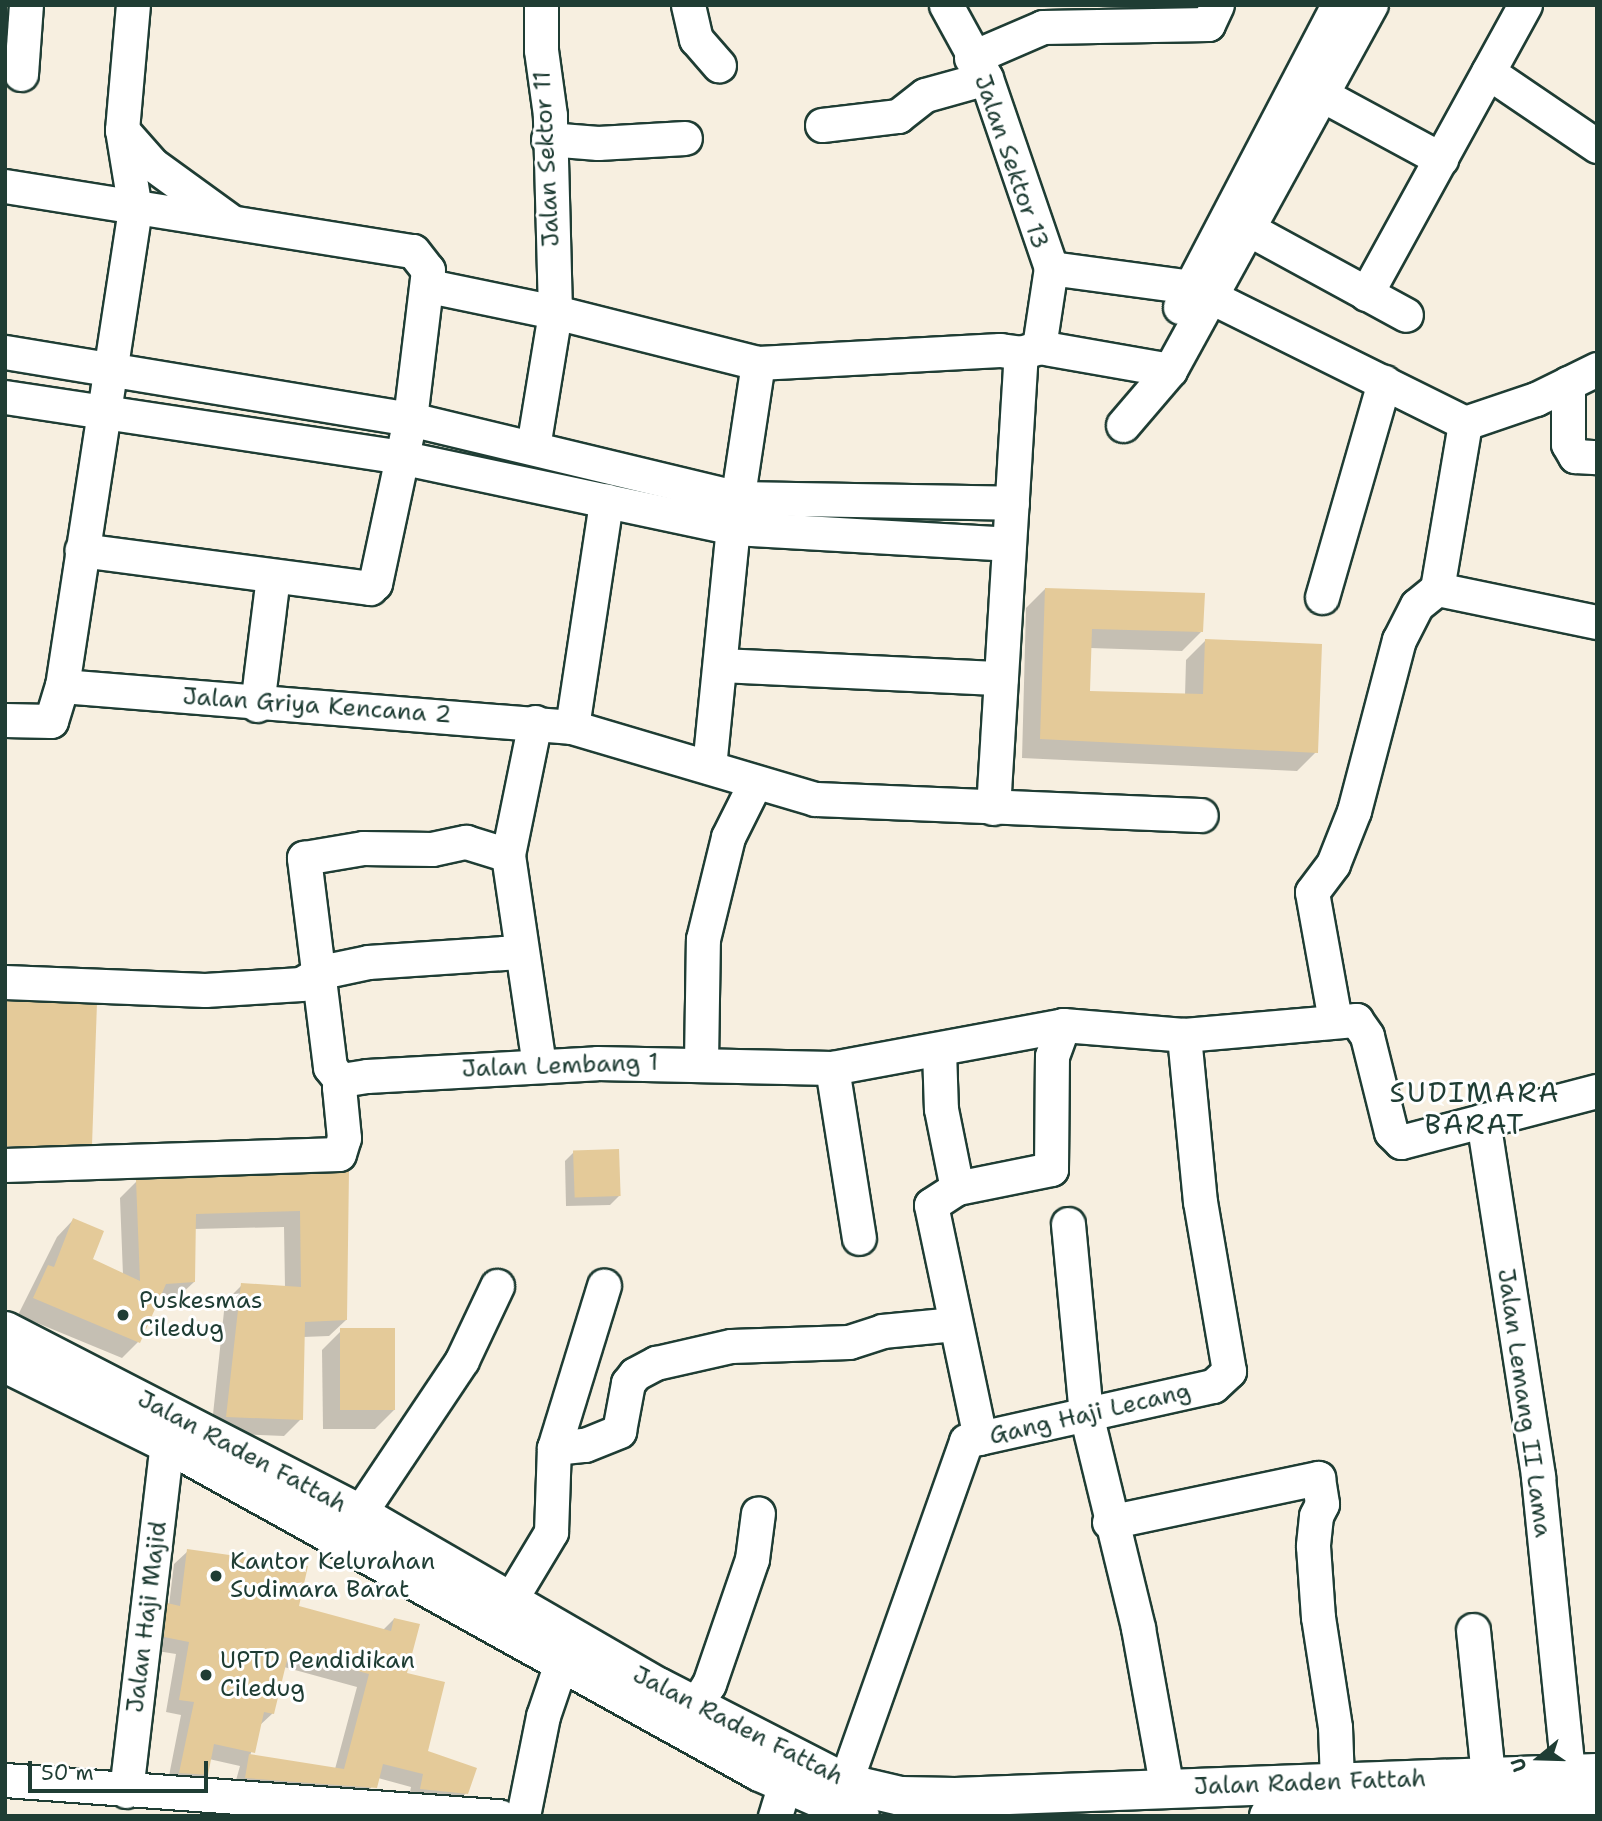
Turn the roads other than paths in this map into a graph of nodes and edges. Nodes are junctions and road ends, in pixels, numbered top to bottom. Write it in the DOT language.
graph roads {
  1 [pos="26,5"];
  2 [pos="133,5"];
  3 [pos="541,5"];
  4 [pos="688,5"];
  5 [pos="946,5"];
  6 [pos="1217,5"];
  7 [pos="1338,5"];
  8 [pos="1371,5"];
  9 [pos="1511,10"];
  10 [pos="719,65"];
  11 [pos="979,68"];
  12 [pos="1488,72"];
  13 [pos="21,74"];
  14 [pos="1310,88"];
  15 [pos="822,125"];
  16 [pos="122,130"];
  17 [pos="685,138"];
  18 [pos="548,139"];
  19 [pos="1597,146"];
  20 [pos="1441,159"];
  21 [pos="5,186"];
  22 [pos="135,209"];
  23 [pos="1239,224"];
  24 [pos="235,225"];
  25 [pos="1051,268"];
  26 [pos="429,286"];
  27 [pos="1201,292"];
  28 [pos="1366,294"];
  29 [pos="555,312"];
  30 [pos="1406,315"];
  31 [pos="1030,350"];
  32 [pos="5,352"];
  33 [pos="758,363"];
  34 [pos="1158,368"];
  35 [pos="108,369"];
  36 [pos="1582,376"];
  37 [pos="1384,382"];
  38 [pos="5,397"];
  39 [pos="101,412"];
  40 [pos="410,419"];
  41 [pos="1465,424"];
  42 [pos="1123,425"];
  43 [pos="533,447"];
  44 [pos="400,457"];
  45 [pos="1597,457"];
  46 [pos="606,501"];
  47 [pos="1012,503"];
  48 [pos="736,513"];
  49 [pos="1009,544"];
  50 [pos="81,551"];
  51 [pos="273,577"];
  52 [pos="1437,589"];
  53 [pos="1322,597"];
  54 [pos="1597,622"];
  55 [pos="721,665"];
  56 [pos="1001,678"];
  57 [pos="62,686"];
  58 [pos="257,705"];
  59 [pos="5,720"];
  60 [pos="535,722"];
  61 [pos="572,727"];
  62 [pos="709,767"];
  63 [pos="754,785"];
  64 [pos="993,808"];
  65 [pos="1201,816"];
  66 [pos="508,855"];
  67 [pos="519,953"];
  68 [pos="321,972"];
  69 [pos="5,982"];
  70 [pos="1335,1020"];
  71 [pos="1063,1025"];
  72 [pos="1184,1035"];
  73 [pos="939,1050"];
  74 [pos="701,1062"];
  75 [pos="538,1064"];
  76 [pos="832,1068"];
  77 [pos="342,1082"];
  78 [pos="1596,1092"];
  79 [pos="1483,1120"];
  80 [pos="5,1165"];
  81 [pos="957,1188"];
  82 [pos="1068,1224"];
  83 [pos="859,1238"];
  84 [pos="604,1285"];
  85 [pos="497,1286"];
  86 [pos="955,1324"];
  87 [pos="5,1331"];
  88 [pos="5,1363"];
  89 [pos="1086,1414"];
  90 [pos="980,1438"];
  91 [pos="167,1443"];
  92 [pos="554,1448"];
  93 [pos="758,1513"];
  94 [pos="359,1514"];
  95 [pos="1109,1522"];
  96 [pos="509,1602"];
  97 [pos="1473,1630"];
  98 [pos="561,1663"];
  99 [pos="695,1706"];
  100 [pos="1488,1775"];
  101 [pos="5,1780"];
  102 [pos="1167,1789"];
  103 [pos="126,1791"];
  104 [pos="1584,1795"];
  105 [pos="780,1800"];
  106 [pos="853,1800"];
  107 [pos="1328,1804"];
  108 [pos="500,1816"];
  109 [pos="523,1816"];
  110 [pos="1269,1816"];
  1 -- 13 [label="street"];
  2 -- 16 [label="street"];
  3 -- 18 [label="street, Jalan Sektor 11"];
  4 -- 10 [label="street"];
  5 -- 11 [label="street, Jalan Sektor 13"];
  6 -- 11 [label="street"];
  7 -- 14 [label="street"];
  8 -- 14 [label="street"];
  9 -- 12 [label="street"];
  11 -- 15 [label="street"];
  11 -- 25 [label="street, Jalan Sektor 13"];
  12 -- 19 [label="street"];
  12 -- 20 [label="street"];
  14 -- 20 [label="street"];
  14 -- 23 [label="street"];
  16 -- 22 [label="street"];
  16 -- 24 [label="street"];
  17 -- 18 [label="street"];
  18 -- 29 [label="street, Jalan Sektor 11"];
  20 -- 28 [label="street"];
  21 -- 22 [label="street"];
  22 -- 24 [label="street"];
  22 -- 35 [label="street"];
  23 -- 27 [label="street"];
  23 -- 28 [label="street"];
  24 -- 26 [label="street"];
  25 -- 27 [label="street, Jalan Sektor 13"];
  25 -- 31 [label="street"];
  26 -- 29 [label="street"];
  26 -- 40 [label="street"];
  27 -- 34 [label="street"];
  27 -- 37 [label="street, Jalan Sektor 13"];
  28 -- 30 [label="street"];
  29 -- 33 [label="street"];
  29 -- 43 [label="street"];
  31 -- 33 [label="street"];
  31 -- 34 [label="street"];
  31 -- 47 [label="street"];
  32 -- 35 [label="street"];
  33 -- 48 [label="street"];
  34 -- 42 [label="street"];
  35 -- 39 [label="street"];
  35 -- 40 [label="street"];
  36 -- 41 [label="street"];
  36 -- 45 [label="street"];
  37 -- 41 [label="street, Jalan Sektor 13"];
  37 -- 53 [label="street"];
  38 -- 39 [label="street"];
  39 -- 44 [label="street"];
  39 -- 50 [label="street"];
  40 -- 43 [label="street"];
  40 -- 44 [label="street"];
  41 -- 52 [label="street"];
  43 -- 48 [label="street"];
  44 -- 46 [label="street"];
  44 -- 51 [label="street"];
  46 -- 48 [label="street"];
  46 -- 61 [label="street"];
  47 -- 48 [label="street"];
  47 -- 49 [label="street"];
  48 -- 49 [label="street"];
  48 -- 55 [label="street"];
  49 -- 56 [label="street"];
  50 -- 51 [label="street"];
  50 -- 57 [label="street"];
  51 -- 58 [label="street"];
  52 -- 54 [label="street"];
  52 -- 70 [label="street"];
  55 -- 56 [label="street"];
  55 -- 62 [label="street"];
  56 -- 64 [label="street"];
  57 -- 58 [label="street, Jalan Griya Kencana 2"];
  57 -- 59 [label="street"];
  58 -- 60 [label="street, Jalan Griya Kencana 2"];
  60 -- 61 [label="street, Jalan Griya Kencana 2"];
  60 -- 66 [label="street"];
  61 -- 62 [label="street, Jalan Griya Kencana 2"];
  62 -- 63 [label="street, Jalan Griya Kencana 2"];
  63 -- 64 [label="street, Jalan Griya Kencana 2"];
  63 -- 74 [label="street"];
  64 -- 65 [label="street, Jalan Griya Kencana 2"];
  66 -- 67 [label="street"];
  66 -- 68 [label="street"];
  67 -- 68 [label="street"];
  67 -- 75 [label="street"];
  68 -- 69 [label="street"];
  68 -- 77 [label="street"];
  70 -- 72 [label="street, Jalan Lembang 1"];
  70 -- 79 [label="street"];
  71 -- 72 [label="street, Jalan Lembang 1"];
  71 -- 73 [label="street, Jalan Lembang 1"];
  71 -- 81 [label="street"];
  72 -- 89 [label="street, Gang Haji Lecang"];
  73 -- 76 [label="street, Jalan Lembang 1"];
  73 -- 81 [label="street"];
  74 -- 75 [label="street, Jalan Lembang 1"];
  74 -- 76 [label="street, Jalan Lembang 1"];
  75 -- 77 [label="street, Jalan Lembang 1"];
  76 -- 83 [label="street"];
  77 -- 80 [label="street"];
  78 -- 79 [label="street"];
  79 -- 104 [label="street, Jalan Lemang II Lama"];
  81 -- 86 [label="street"];
  82 -- 89 [label="street"];
  84 -- 92 [label="street"];
  85 -- 94 [label="street"];
  86 -- 90 [label="street"];
  86 -- 92 [label="street"];
  87 -- 94 [label="main road, Jalan Raden Fattah"];
  88 -- 91 [label="main road, Jalan Raden Fattah"];
  89 -- 90 [label="street, Gang Haji Lecang"];
  89 -- 95 [label="street"];
  90 -- 106 [label="street, Gang Haji Lecang"];
  91 -- 98 [label="main road, Jalan Raden Fattah"];
  91 -- 103 [label="street, Jalan Haji Majid"];
  92 -- 96 [label="street"];
  93 -- 99 [label="street"];
  94 -- 96 [label="main road, Jalan Raden Fattah"];
  95 -- 102 [label="street"];
  95 -- 107 [label="street"];
  96 -- 99 [label="main road, Jalan Raden Fattah"];
  97 -- 100 [label="street"];
  98 -- 105 [label="main road, Jalan Raden Fattah"];
  98 -- 109 [label="street"];
  99 -- 106 [label="main road, Jalan Raden Fattah"];
  100 -- 104 [label="main road, Jalan Raden Fattah"];
  100 -- 107 [label="main road, Jalan Raden Fattah"];
  101 -- 103 [label="street"];
  102 -- 106 [label="main road, Jalan Raden Fattah"];
  102 -- 107 [label="main road, Jalan Raden Fattah"];
  103 -- 108 [label="street"];
  104 -- 107 [label="main road, Jalan Raden Fattah"];
  105 -- 106 [label="main road, Jalan Raden Fattah"];
  107 -- 110 [label="main road, Jalan Raden Fattah"];
}
